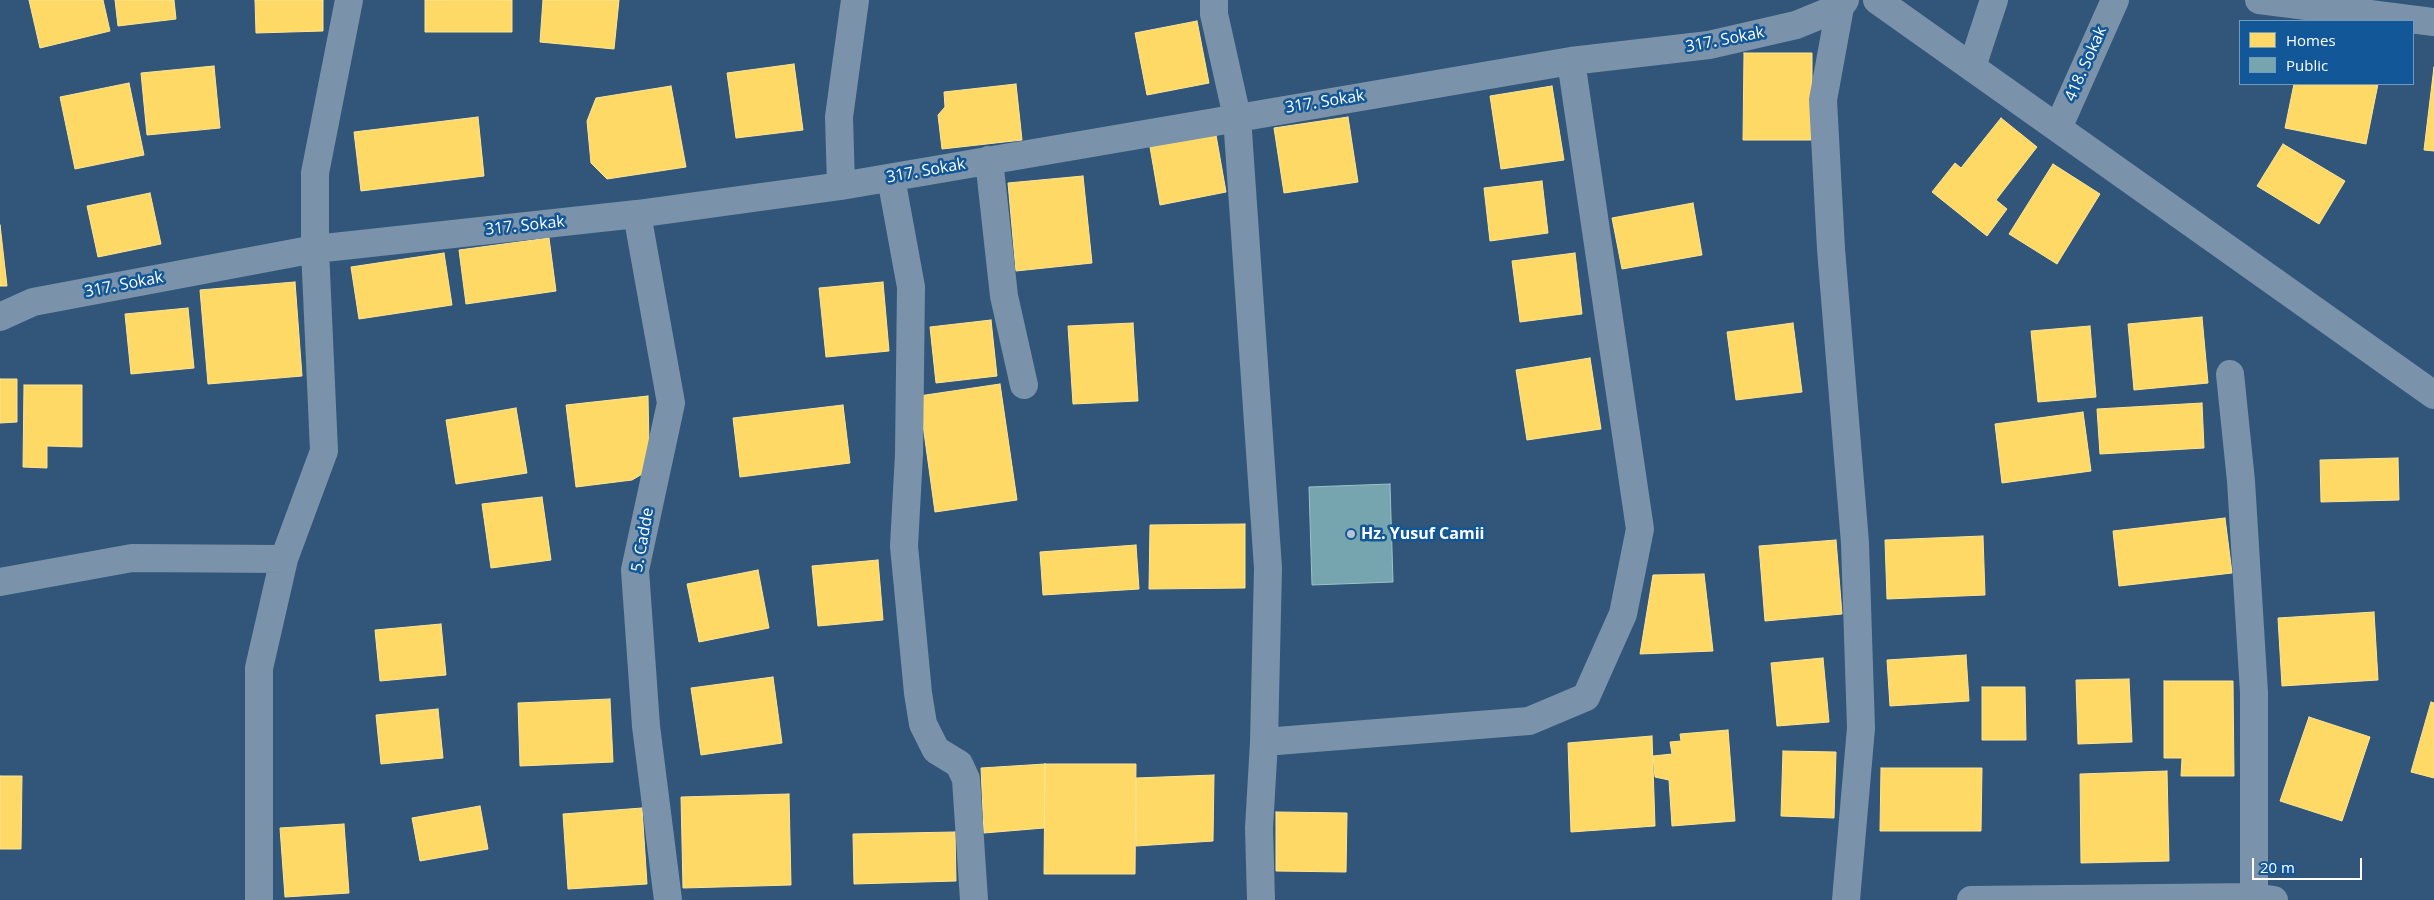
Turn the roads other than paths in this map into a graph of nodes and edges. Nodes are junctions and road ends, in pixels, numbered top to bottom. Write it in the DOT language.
graph roads {
  1 [pos="349,0"];
  2 [pos="855,0"];
  3 [pos="1214,0"];
  4 [pos="1877,0"];
  5 [pos="1994,0"];
  6 [pos="2115,0"];
  7 [pos="2259,0"];
  8 [pos="1843,4"];
  9 [pos="2434,22"];
  10 [pos="1571,61"];
  11 [pos="1972,67"];
  12 [pos="1237,117"];
  13 [pos="2058,128"];
  14 [pos="989,160"];
  15 [pos="891,178"];
  16 [pos="841,186"];
  17 [pos="637,214"];
  18 [pos="315,249"];
  19 [pos="0,317"];
  20 [pos="2230,374"];
  21 [pos="1024,385"];
  22 [pos="2434,395"];
  23 [pos="284,559"];
  24 [pos="0,582"];
  25 [pos="1264,742"];
  26 [pos="2264,899"];
  27 [pos="259,900"];
  28 [pos="668,900"];
  29 [pos="974,900"];
  30 [pos="1261,900"];
  31 [pos="1846,900"];
  32 [pos="1971,900"];
  33 [pos="2045,900"];
  1 -- 18 [label="street"];
  2 -- 16 [label="street"];
  3 -- 12 [label="street"];
  4 -- 11 [label="street"];
  5 -- 11 [label="street"];
  6 -- 13 [label="street, 418. Sokak"];
  7 -- 9 [label="street"];
  8 -- 10 [label="street, 317. Sokak"];
  8 -- 31 [label="street"];
  10 -- 12 [label="street, 317. Sokak"];
  10 -- 25 [label="street"];
  11 -- 13 [label="street"];
  12 -- 14 [label="street, 317. Sokak"];
  12 -- 25 [label="street"];
  13 -- 22 [label="street"];
  14 -- 15 [label="street, 317. Sokak"];
  14 -- 21 [label="street"];
  15 -- 16 [label="street, 317. Sokak"];
  15 -- 29 [label="street"];
  16 -- 17 [label="street, 317. Sokak"];
  17 -- 18 [label="street, 317. Sokak"];
  17 -- 28 [label="street, 5. Cadde"];
  18 -- 19 [label="street, 317. Sokak"];
  18 -- 23 [label="street"];
  20 -- 26 [label="street"];
  23 -- 24 [label="street"];
  23 -- 27 [label="street"];
  25 -- 30 [label="street"];
  26 -- 33 [label="street"];
  32 -- 33 [label="street"];
}
